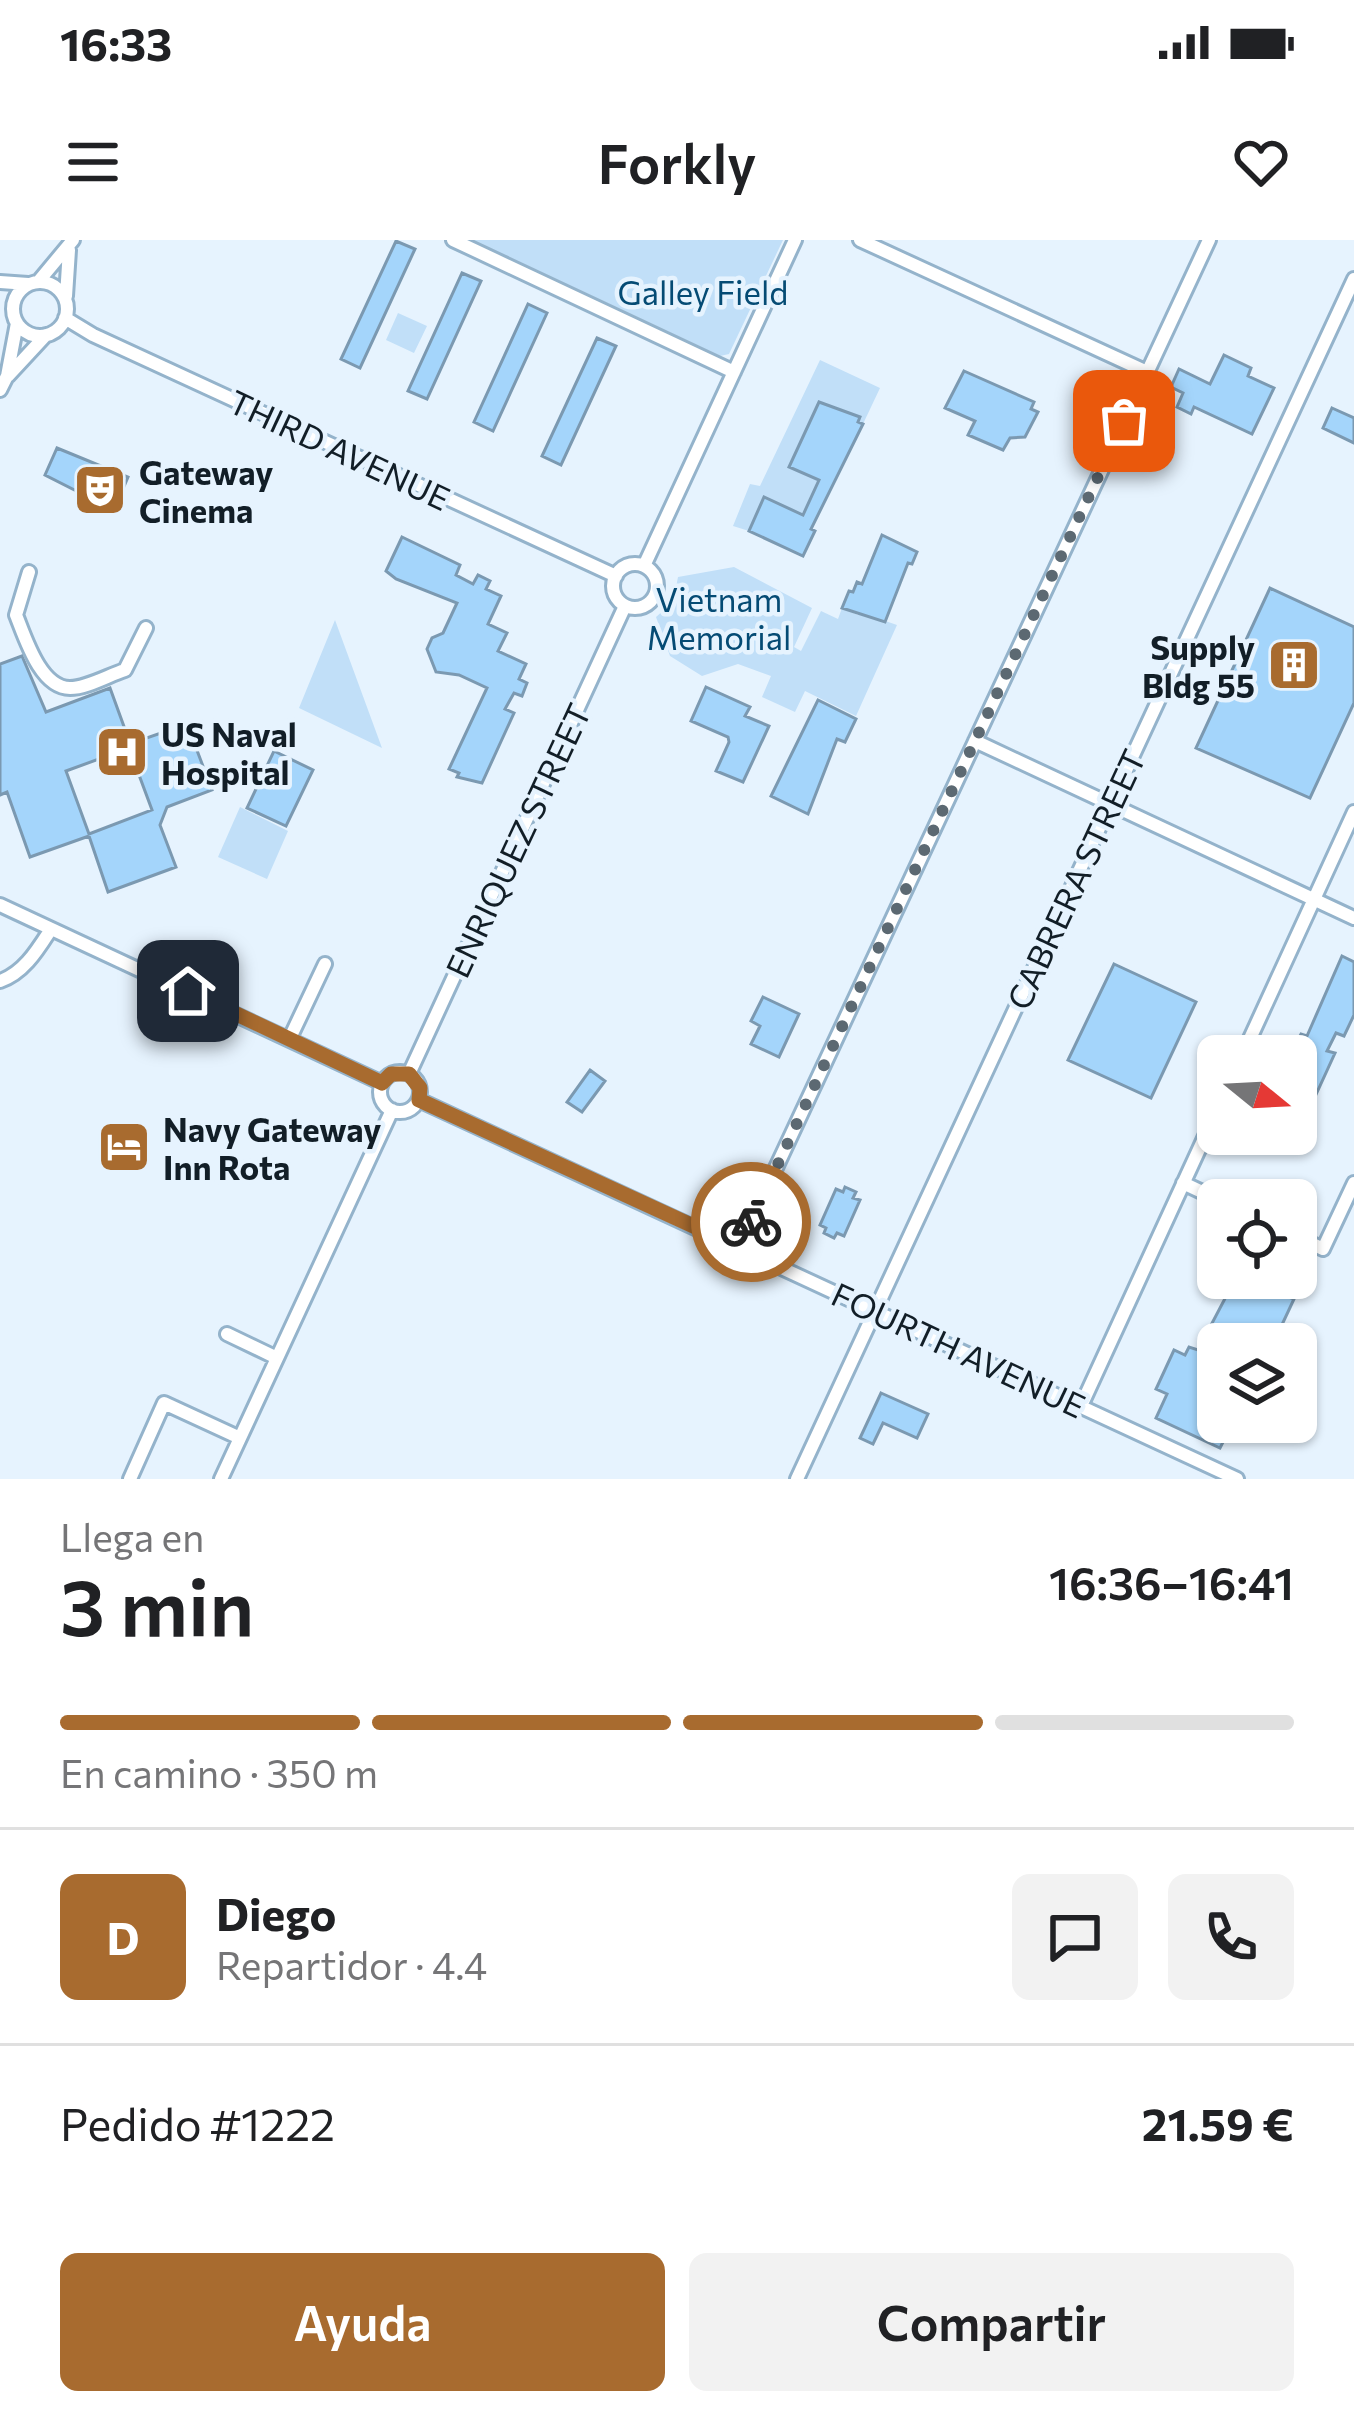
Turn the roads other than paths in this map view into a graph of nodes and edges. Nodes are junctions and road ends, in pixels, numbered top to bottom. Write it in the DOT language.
graph roads {
  1 [pos="453,240"];
  2 [pos="795,240"];
  3 [pos="860,240"];
  4 [pos="1209,240"];
  5 [pos="71,244"];
  6 [pos="1354,279"];
  7 [pos="0,282"];
  8 [pos="33,283"];
  9 [pos="66,300"];
  10 [pos="0,304"];
  11 [pos="65,318"];
  12 [pos="16,319"];
  13 [pos="46,335"];
  14 [pos="734,372"];
  15 [pos="1147,373"];
  16 [pos="3,383"];
  17 [pos="644,566"];
  18 [pos="29,572"];
  19 [pos="616,576"];
  20 [pos="625,606"];
  21 [pos="146,628"];
  22 [pos="975,741"];
  23 [pos="1110,804"];
  24 [pos="1354,812"];
  25 [pos="1314,899"];
  26 [pos="0,905"];
  27 [pos="1354,918"];
  28 [pos="51,929"];
  29 [pos="325,964"];
  30 [pos="0,981"];
  31 [pos="1252,1035"];
  32 [pos="290,1038"];
  33 [pos="409,1074"];
  34 [pos="382,1083"];
  35 [pos="419,1100"];
  36 [pos="392,1110"];
  37 [pos="1197,1154"];
  38 [pos="1354,1183"];
  39 [pos="1183,1184"];
  40 [pos="1197,1190"];
  41 [pos="1317,1246"];
  42 [pos="739,1247"];
  43 [pos="875,1311"];
  44 [pos="227,1334"];
  45 [pos="277,1358"];
  46 [pos="1081,1406"];
  47 [pos="240,1438"];
  48 [pos="130,1479"];
  49 [pos="220,1479"];
  50 [pos="797,1479"];
  51 [pos="1237,1479"];
  1 -- 14 [label="street"];
  2 -- 14 [label="street"];
  3 -- 15 [label="street"];
  4 -- 15 [label="street"];
  5 -- 8 [label="street"];
  5 -- 9 [label="street"];
  6 -- 23 [label="street, CABRERA STREET"];
  7 -- 8 [label="street"];
  8 -- 9 [label="street"];
  8 -- 12 [label="street"];
  9 -- 11 [label="street"];
  10 -- 12 [label="street"];
  11 -- 13 [label="street"];
  11 -- 19 [label="street, THIRD AVENUE"];
  12 -- 13 [label="street"];
  12 -- 16 [label="street"];
  13 -- 16 [label="street"];
  14 -- 17 [label="street"];
  15 -- 22 [label="street"];
  17 -- 19 [label="street"];
  17 -- 20 [label="street"];
  18 -- 21 [label="street"];
  19 -- 20 [label="street"];
  20 -- 33 [label="street, ENRIQUEZ STREET"];
  22 -- 23 [label="street"];
  22 -- 42 [label="street"];
  23 -- 25 [label="street"];
  23 -- 43 [label="street, CABRERA STREET"];
  24 -- 25 [label="street"];
  25 -- 27 [label="street"];
  25 -- 31 [label="street"];
  26 -- 28 [label="street"];
  28 -- 30 [label="street"];
  28 -- 32 [label="street"];
  29 -- 32 [label="street"];
  32 -- 34 [label="street"];
  33 -- 34 [label="street"];
  33 -- 35 [label="street"];
  34 -- 36 [label="street"];
  35 -- 36 [label="street"];
  35 -- 42 [label="street, FOURTH AVENUE"];
  36 -- 45 [label="street"];
  37 -- 39 [label="street"];
  38 -- 41 [label="street"];
  39 -- 40 [label="street"];
  39 -- 46 [label="street"];
  42 -- 43 [label="street, FOURTH AVENUE"];
  43 -- 46 [label="street, FOURTH AVENUE"];
  43 -- 50 [label="street, CABRERA STREET"];
  44 -- 45 [label="street"];
  45 -- 47 [label="street"];
  46 -- 51 [label="street, FOURTH AVENUE"];
  47 -- 48 [label="street"];
  47 -- 49 [label="street"];
}
